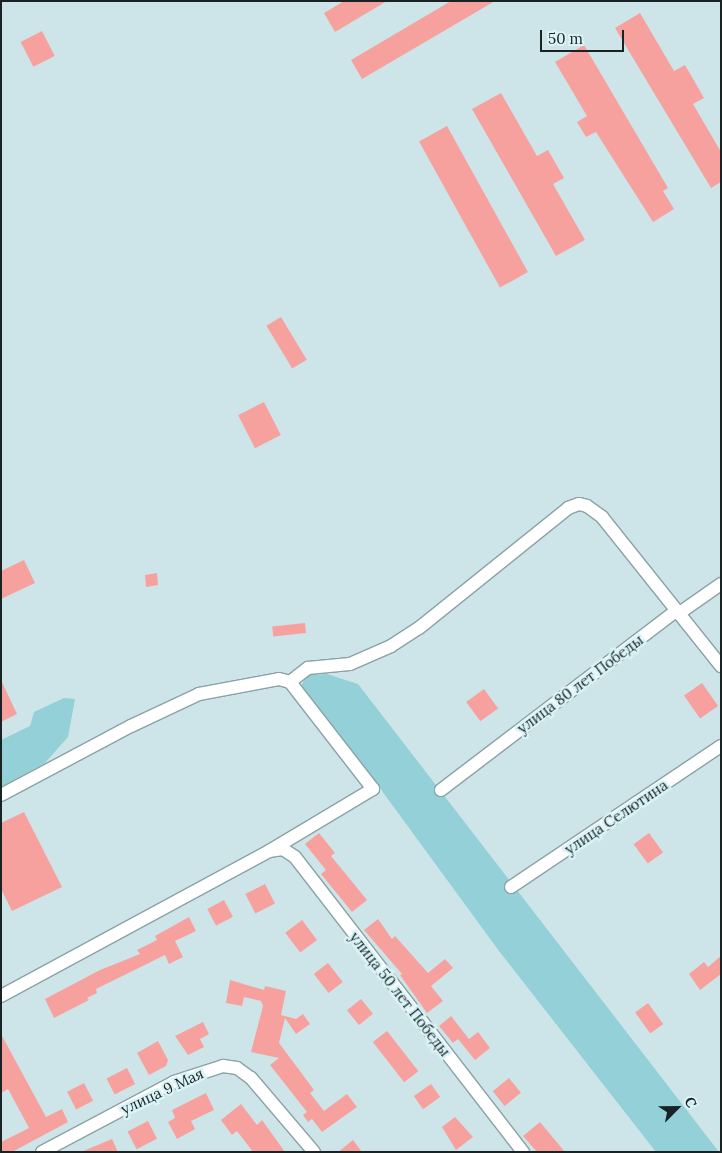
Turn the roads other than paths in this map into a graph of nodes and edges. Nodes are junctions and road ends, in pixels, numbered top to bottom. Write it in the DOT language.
graph roads {
  1 [pos="721,584"];
  2 [pos="681,612"];
  3 [pos="721,666"];
  4 [pos="290,682"];
  5 [pos="721,746"];
  6 [pos="441,790"];
  7 [pos="1,795"];
  8 [pos="269,851"];
  9 [pos="511,888"];
  10 [pos="1,996"];
  11 [pos="42,1152"];
  12 [pos="314,1152"];
  13 [pos="523,1152"];
  1 -- 2 [label="street, улица 80 лет Победы"];
  2 -- 3 [label="street"];
  2 -- 4 [label="street"];
  2 -- 6 [label="street, улица 80 лет Победы"];
  4 -- 7 [label="street"];
  4 -- 8 [label="street"];
  5 -- 9 [label="street, улица Селютина"];
  8 -- 10 [label="street"];
  8 -- 13 [label="street, улица 50 лет Победы"];
  11 -- 12 [label="street, улица 9 Мая"];
}
